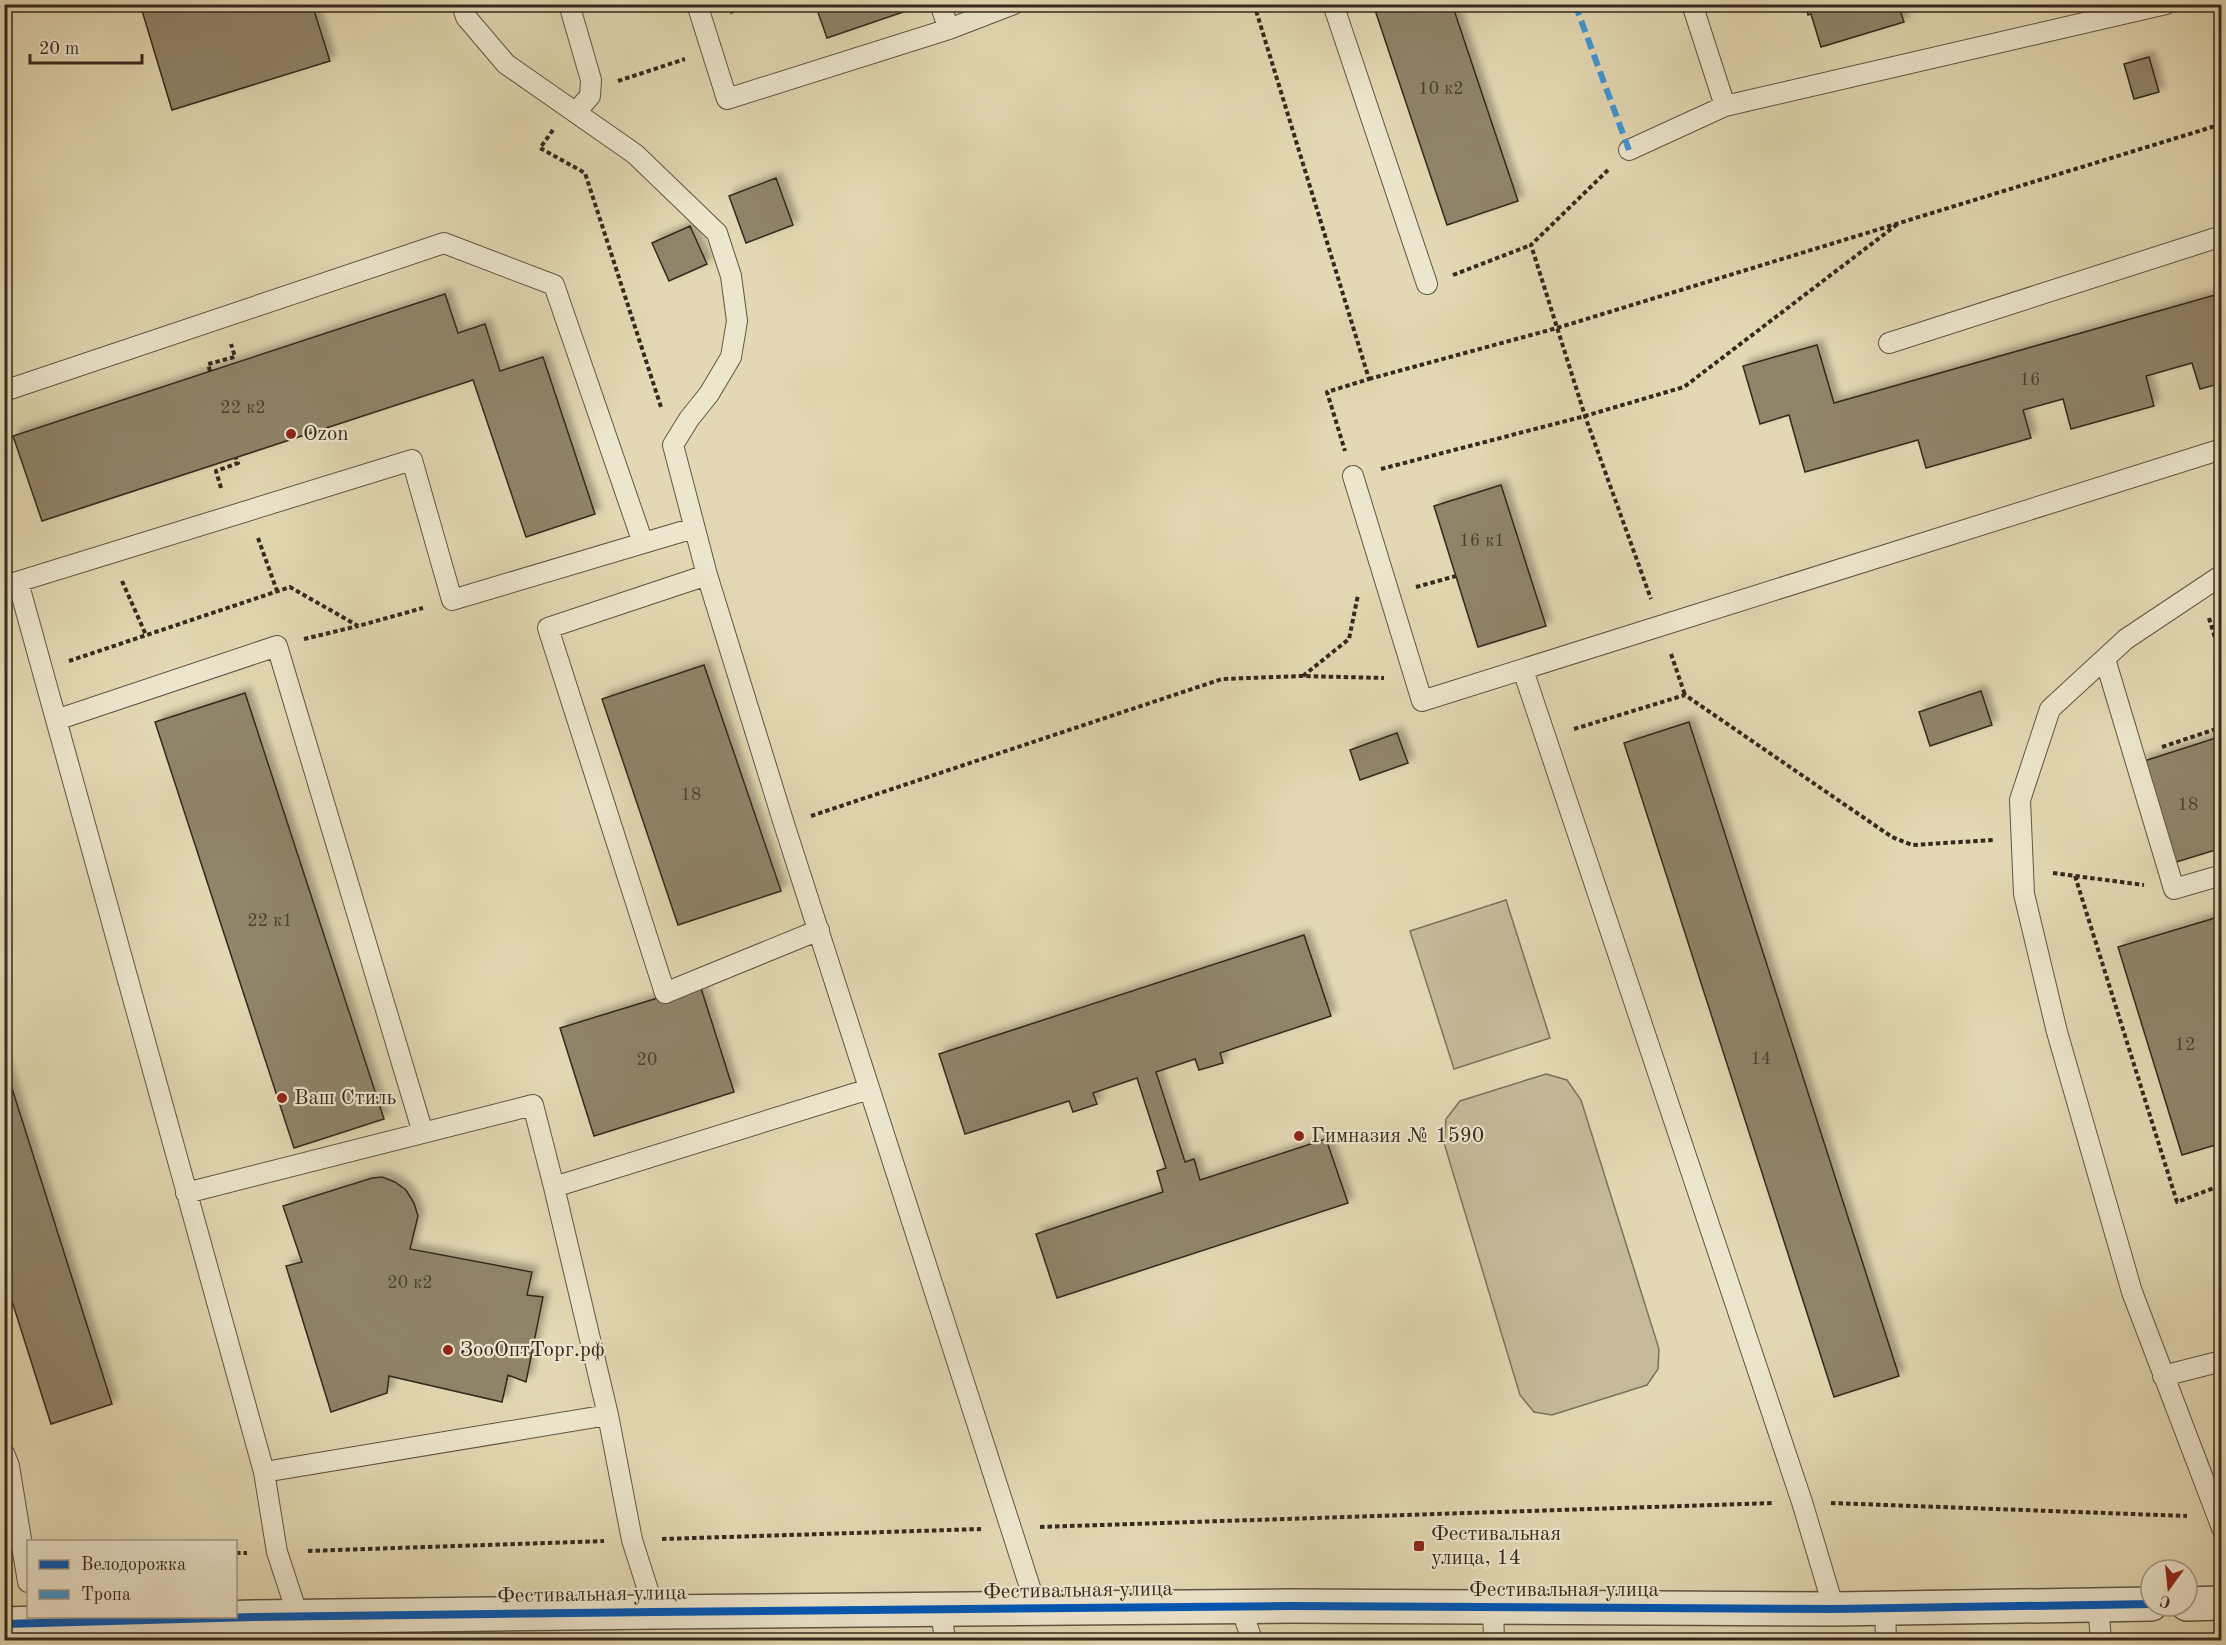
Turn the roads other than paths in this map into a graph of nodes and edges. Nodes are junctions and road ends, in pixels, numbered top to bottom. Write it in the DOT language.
graph roads {
  1 [pos="462,4"];
  2 [pos="569,4"];
  3 [pos="697,4"];
  4 [pos="940,4"];
  5 [pos="1014,4"];
  6 [pos="1333,4"];
  7 [pos="1692,4"];
  8 [pos="2166,4"];
  9 [pos="949,29"];
  10 [pos="1725,106"];
  11 [pos="576,112"];
  12 [pos="1629,150"];
  13 [pos="2222,236"];
  14 [pos="1427,284"];
  15 [pos="1889,343"];
  16 [pos="4,391"];
  17 [pos="2222,448"];
  18 [pos="1353,476"];
  19 [pos="694,528"];
  20 [pos="643,543"];
  21 [pos="707,575"];
  22 [pos="2222,575"];
  23 [pos="11,584"];
  24 [pos="2105,659"];
  25 [pos="1523,670"];
  26 [pos="56,720"];
  27 [pos="2222,875"];
  28 [pos="819,930"];
  29 [pos="869,1089"];
  30 [pos="423,1133"];
  31 [pos="554,1187"];
  32 [pos="186,1193"];
  33 [pos="2222,1361"];
  34 [pos="2163,1376"];
  35 [pos="608,1415"];
  36 [pos="4,1453"];
  37 [pos="264,1472"];
  38 [pos="2220,1522"];
  39 [pos="27,1576"];
  40 [pos="2222,1603"];
  41 [pos="2139,1604"];
  42 [pos="2199,1604"];
  43 [pos="2098,1605"];
  44 [pos="1241,1608"];
  45 [pos="1493,1608"];
  46 [pos="1886,1608"];
  47 [pos="1037,1609"];
  48 [pos="1834,1609"];
  49 [pos="655,1612"];
  50 [pos="37,1619"];
  51 [pos="4,1624"];
  52 [pos="943,1626"];
  53 [pos="300,1628"];
  54 [pos="1252,1641"];
  55 [pos="1494,1641"];
  56 [pos="1886,1641"];
  57 [pos="2101,1641"];
  1 -- 11 [label="lane"];
  2 -- 11 [label="lane"];
  3 -- 9 [label="lane"];
  4 -- 9 [label="lane"];
  5 -- 9 [label="lane"];
  6 -- 14 [label="lane"];
  7 -- 10 [label="lane"];
  8 -- 10 [label="lane"];
  10 -- 12 [label="lane"];
  11 -- 19 [label="lane"];
  13 -- 15 [label="lane"];
  16 -- 20 [label="lane"];
  17 -- 25 [label="lane"];
  18 -- 25 [label="lane"];
  19 -- 20 [label="lane"];
  19 -- 21 [label="lane"];
  20 -- 23 [label="lane"];
  21 -- 28 [label="lane"];
  21 -- 28 [label="lane"];
  22 -- 24 [label="lane"];
  23 -- 26 [label="lane"];
  24 -- 27 [label="lane"];
  24 -- 34 [label="lane"];
  25 -- 48 [label="lane"];
  26 -- 30 [label="lane"];
  26 -- 32 [label="lane"];
  28 -- 29 [label="lane"];
  29 -- 31 [label="lane"];
  29 -- 47 [label="lane"];
  30 -- 31 [label="lane"];
  30 -- 32 [label="lane"];
  31 -- 35 [label="lane"];
  32 -- 37 [label="lane"];
  33 -- 34 [label="lane"];
  34 -- 38 [label="lane"];
  35 -- 37 [label="lane"];
  35 -- 49 [label="lane"];
  36 -- 39 [label="lane"];
  37 -- 53 [label="lane"];
  40 -- 42 [label="street"];
  41 -- 43 [label="street, Фестивальная улица"];
  43 -- 46 [label="street, Фестивальная улица"];
  43 -- 57 [label="lane"];
  44 -- 45 [label="street, Фестивальная улица"];
  44 -- 47 [label="street, Фестивальная улица"];
  44 -- 54 [label="lane"];
  45 -- 48 [label="street, Фестивальная улица"];
  45 -- 55 [label="lane"];
  46 -- 48 [label="street, Фестивальная улица"];
  46 -- 56 [label="lane"];
  47 -- 52 [label="street, Фестивальная улица"];
  49 -- 52 [label="street, Фестивальная улица"];
  49 -- 53 [label="street, Фестивальная улица"];
  50 -- 51 [label="street, Фестивальная улица"];
  50 -- 53 [label="street, Фестивальная улица"];
}
